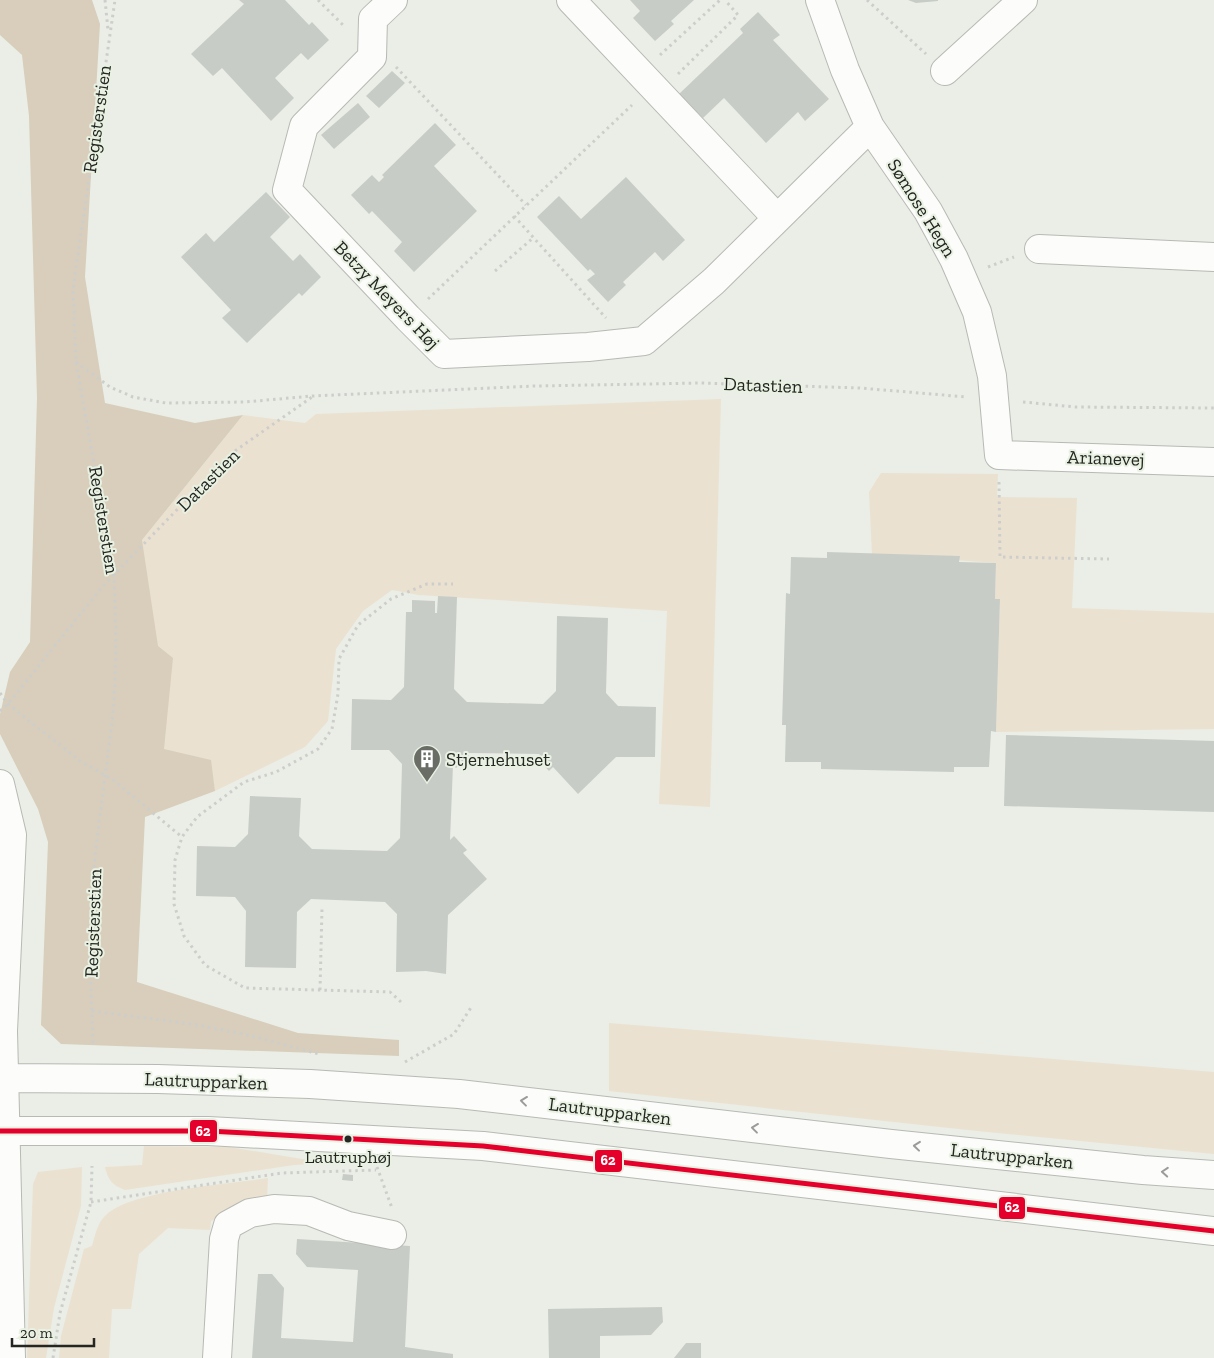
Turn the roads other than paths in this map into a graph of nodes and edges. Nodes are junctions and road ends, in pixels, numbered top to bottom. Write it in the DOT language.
graph roads {
  1 [pos="393,0"];
  2 [pos="571,0"];
  3 [pos="820,0"];
  4 [pos="1023,0"];
  5 [pos="945,71"];
  6 [pos="870,127"];
  7 [pos="777,218"];
  8 [pos="1039,249"];
  9 [pos="1214,257"];
  10 [pos="999,455"];
  11 [pos="1214,462"];
  12 [pos="0,784"];
  13 [pos="2,1078"];
  14 [pos="3,1131"];
  15 [pos="1214,1175"];
  16 [pos="1214,1231"];
  17 [pos="392,1235"];
  18 [pos="12,1358"];
  19 [pos="217,1358"];
  1 -- 7 [label="street, Betzy Meyers Høj"];
  2 -- 7 [label="street"];
  3 -- 6 [label="street, Sømose Hegn"];
  4 -- 5 [label="street"];
  6 -- 7 [label="street, Betzy Meyers Høj"];
  6 -- 10 [label="street, Sømose Hegn"];
  8 -- 9 [label="street"];
  10 -- 11 [label="street, Arianevej"];
  12 -- 13 [label="street"];
  13 -- 14 [label="street"];
  15 -- 13 [label="street, Lautrupparken, one-way"];
  14 -- 16 [label="street"];
  14 -- 18 [label="street"];
  17 -- 19 [label="street"];
}
